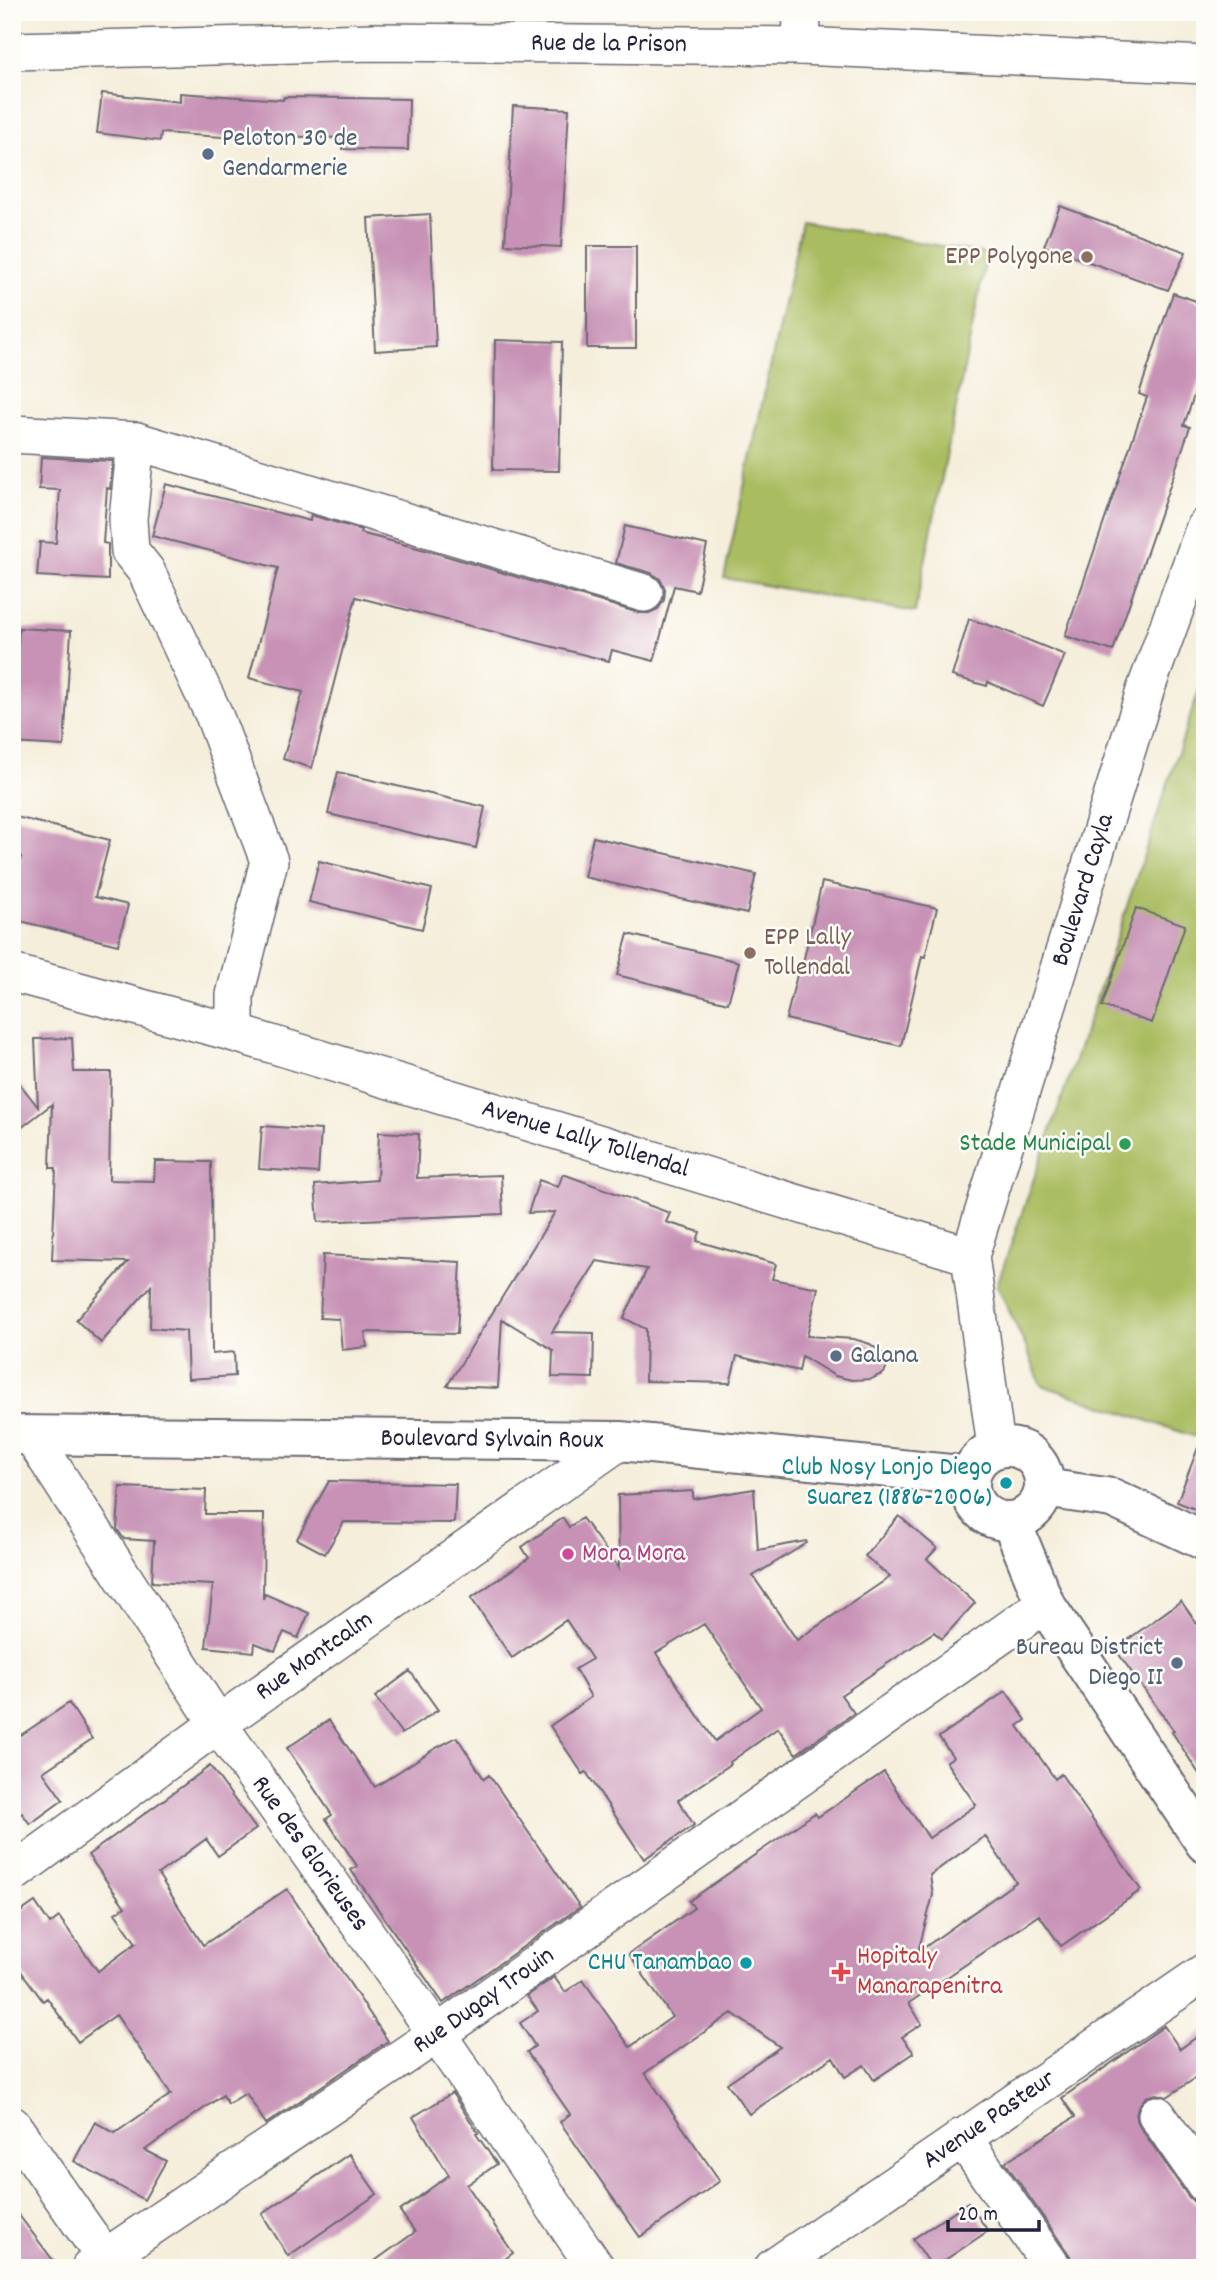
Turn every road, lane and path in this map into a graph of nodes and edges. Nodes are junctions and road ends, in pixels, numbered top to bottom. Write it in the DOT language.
graph roads {
  1 [pos="375,27"];
  2 [pos="802,29"];
  3 [pos="12,51"];
  4 [pos="1205,65"];
  5 [pos="12,434"];
  6 [pos="136,441"];
  7 [pos="1205,527"];
  8 [pos="643,593"];
  9 [pos="12,972"];
  10 [pos="236,1032"];
  11 [pos="970,1256"];
  12 [pos="22,1436"];
  13 [pos="620,1441"];
  14 [pos="996,1447"];
  15 [pos="970,1476"];
  16 [pos="1044,1488"];
  17 [pos="1011,1521"];
  18 [pos="1205,1541"];
  19 [pos="1045,1604"];
  20 [pos="218,1724"];
  21 [pos="1205,1843"];
  22 [pos="12,1874"];
  23 [pos="1205,1972"];
  24 [pos="437,2034"];
  25 [pos="1157,2115"];
  26 [pos="12,2126"];
  27 [pos="962,2137"];
  28 [pos="1205,2184"];
  29 [pos="102,2264"];
  30 [pos="596,2268"];
  31 [pos="773,2268"];
  32 [pos="1053,2268"];
  1 -- 2 [label="street, Rue de la Prison"];
  1 -- 3 [label="street, Rue de la Prison"];
  2 -- 4 [label="street, Rue de la Prison"];
  5 -- 6 [label="street"];
  6 -- 8 [label="street"];
  6 -- 10 [label="street"];
  7 -- 11 [label="street, Boulevard Cayla"];
  9 -- 10 [label="street, Avenue Lally Tollendal"];
  10 -- 11 [label="street, Avenue Lally Tollendal"];
  11 -- 14 [label="street"];
  12 -- 13 [label="main road, Boulevard Sylvain Roux"];
  12 -- 20 [label="street, Rue des Glorieuses"];
  13 -- 15 [label="main road, Boulevard Sylvain Roux"];
  13 -- 20 [label="street, Rue Montcalm"];
  14 -- 15 [label="main road"];
  14 -- 16 [label="main road"];
  15 -- 17 [label="main road"];
  16 -- 17 [label="main road"];
  16 -- 18 [label="main road"];
  17 -- 19 [label="main road"];
  19 -- 21 [label="main road"];
  19 -- 24 [label="street, Rue Dugay Trouin"];
  20 -- 22 [label="street, Rue Montcalm"];
  20 -- 24 [label="street, Rue des Glorieuses"];
  23 -- 27 [label="street, Avenue Pasteur"];
  24 -- 29 [label="street, Rue Dugay Trouin"];
  24 -- 30 [label="street, Rue des Glorieuses"];
  25 -- 28 [label="street"];
  26 -- 29 [label="street"];
  27 -- 31 [label="street, Avenue Pasteur"];
  27 -- 32 [label="street"];
}
